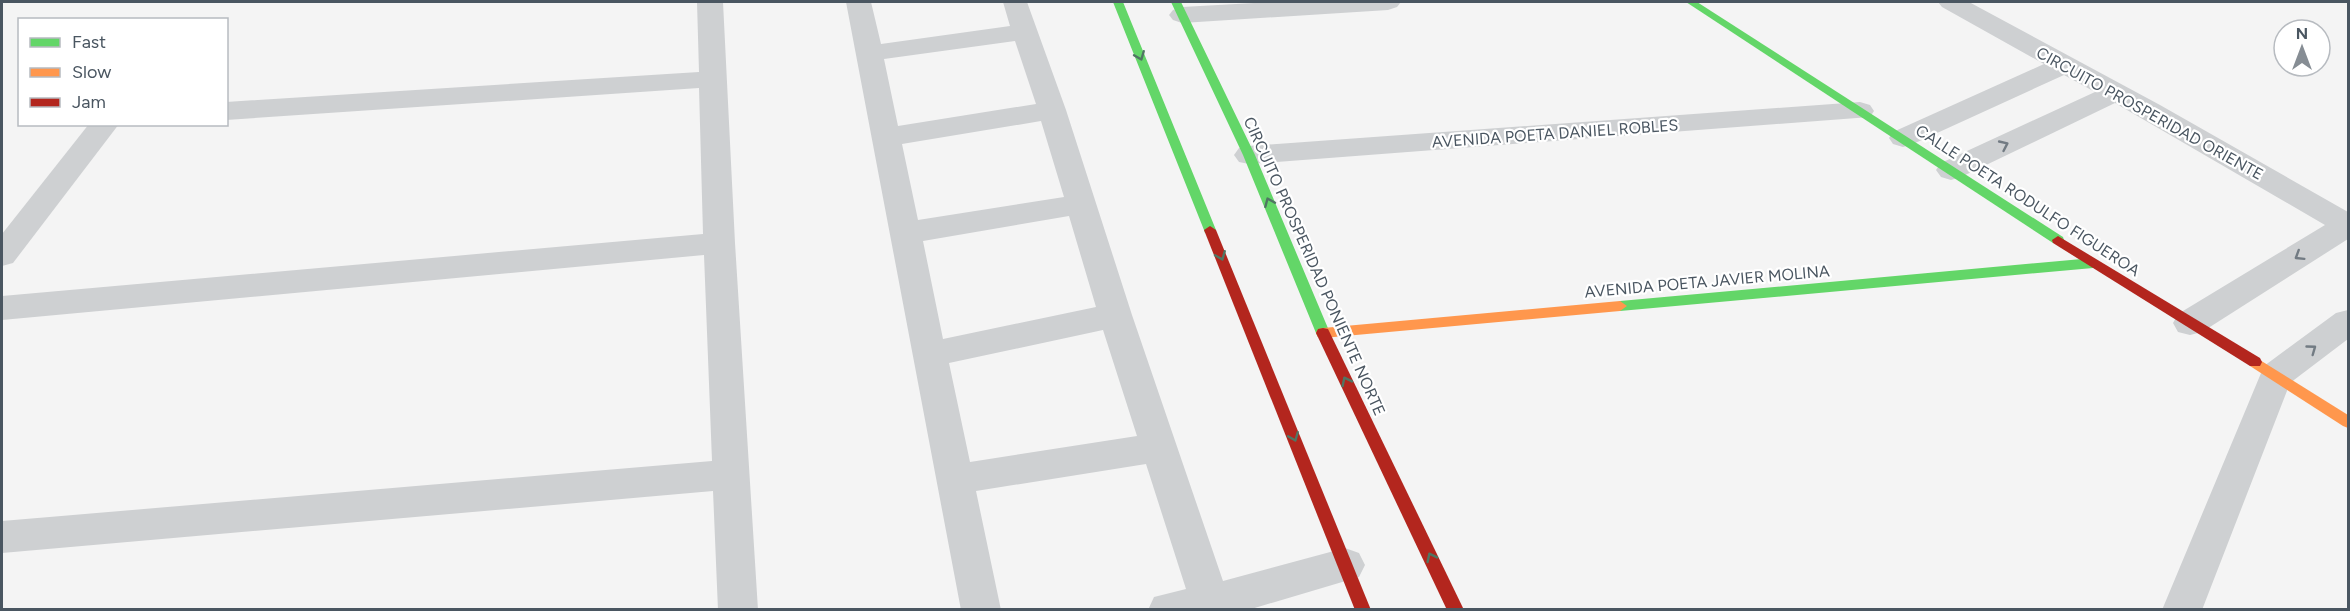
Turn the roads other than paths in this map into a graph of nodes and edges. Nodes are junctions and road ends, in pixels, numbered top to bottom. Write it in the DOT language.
graph roads {
  1 [pos="710,2"];
  2 [pos="860,2"];
  3 [pos="1118,2"];
  4 [pos="1388,2"];
  5 [pos="1691,2"];
  6 [pos="1951,2"];
  7 [pos="1179,8"];
  8 [pos="1019,17"];
  9 [pos="870,53"];
  10 [pos="2063,65"];
  11 [pos="713,79"];
  12 [pos="2115,93"];
  13 [pos="1052,110"];
  14 [pos="228,111"];
  15 [pos="1860,111"];
  16 [pos="103,126"];
  17 [pos="886,137"];
  18 [pos="1904,138"];
  19 [pos="1249,155"];
  20 [pos="1952,170"];
  21 [pos="1082,204"];
  22 [pos="2349,225"];
  23 [pos="906,233"];
  24 [pos="719,243"];
  25 [pos="2,255"];
  26 [pos="2093,263"];
  27 [pos="2,308"];
  28 [pos="1115,315"];
  29 [pos="2349,322"];
  30 [pos="2190,323"];
  31 [pos="1323,333"];
  32 [pos="931,354"];
  33 [pos="2276,375"];
  34 [pos="2349,422"];
  35 [pos="1159,447"];
  36 [pos="732,474"];
  37 [pos="956,479"];
  38 [pos="2,537"];
  39 [pos="1345,565"];
  40 [pos="1211,606"];
  41 [pos="738,609"];
  42 [pos="981,609"];
  43 [pos="1168,609"];
  44 [pos="1364,609"];
  45 [pos="1456,609"];
  46 [pos="2182,609"];
  1 -- 11 [label="street"];
  2 -- 9 [label="street"];
  3 -- 39 [label="street, one-way"];
  4 -- 7 [label="street"];
  5 -- 15 [label="street, CALLE POETA RODULFO FIGUEROA"];
  6 -- 10 [label="street, CIRCUITO PROSPERIDAD ORIENTE"];
  7 -- 19 [label="street, CIRCUITO PROSPERIDAD PONIENTE NORTE"];
  8 -- 9 [label="street"];
  8 -- 13 [label="street"];
  9 -- 17 [label="street"];
  10 -- 12 [label="street, CIRCUITO PROSPERIDAD ORIENTE"];
  10 -- 18 [label="street"];
  11 -- 14 [label="street"];
  11 -- 24 [label="street"];
  20 -- 12 [label="street, one-way"];
  12 -- 22 [label="street, CIRCUITO PROSPERIDAD ORIENTE"];
  13 -- 17 [label="street"];
  13 -- 21 [label="street"];
  15 -- 18 [label="street, CALLE POETA RODULFO FIGUEROA"];
  15 -- 19 [label="street, AVENIDA POETA DANIEL ROBLES"];
  16 -- 25 [label="street"];
  17 -- 23 [label="street"];
  18 -- 20 [label="street, CALLE POETA RODULFO FIGUEROA"];
  31 -- 19 [label="street, CIRCUITO PROSPERIDAD PONIENTE NORTE, one-way"];
  20 -- 26 [label="street, CALLE POETA RODULFO FIGUEROA"];
  21 -- 23 [label="street"];
  21 -- 28 [label="street"];
  22 -- 30 [label="street, one-way"];
  23 -- 32 [label="street"];
  24 -- 27 [label="street"];
  24 -- 36 [label="street"];
  26 -- 30 [label="street, CALLE POETA RODULFO FIGUEROA"];
  26 -- 31 [label="street, AVENIDA POETA JAVIER MOLINA"];
  28 -- 32 [label="street"];
  28 -- 35 [label="street"];
  33 -- 29 [label="street, one-way"];
  30 -- 33 [label="street, CALLE POETA RODULFO FIGUEROA"];
  45 -- 31 [label="street, CIRCUITO PROSPERIDAD PONIENTE NORTE, one-way"];
  32 -- 37 [label="street"];
  33 -- 34 [label="street, CALLE POETA RODULFO FIGUEROA"];
  33 -- 46 [label="street"];
  35 -- 37 [label="street"];
  35 -- 40 [label="street"];
  36 -- 38 [label="street"];
  36 -- 41 [label="street"];
  37 -- 42 [label="street"];
  39 -- 40 [label="street"];
  39 -- 44 [label="street"];
  40 -- 43 [label="street"];
}
